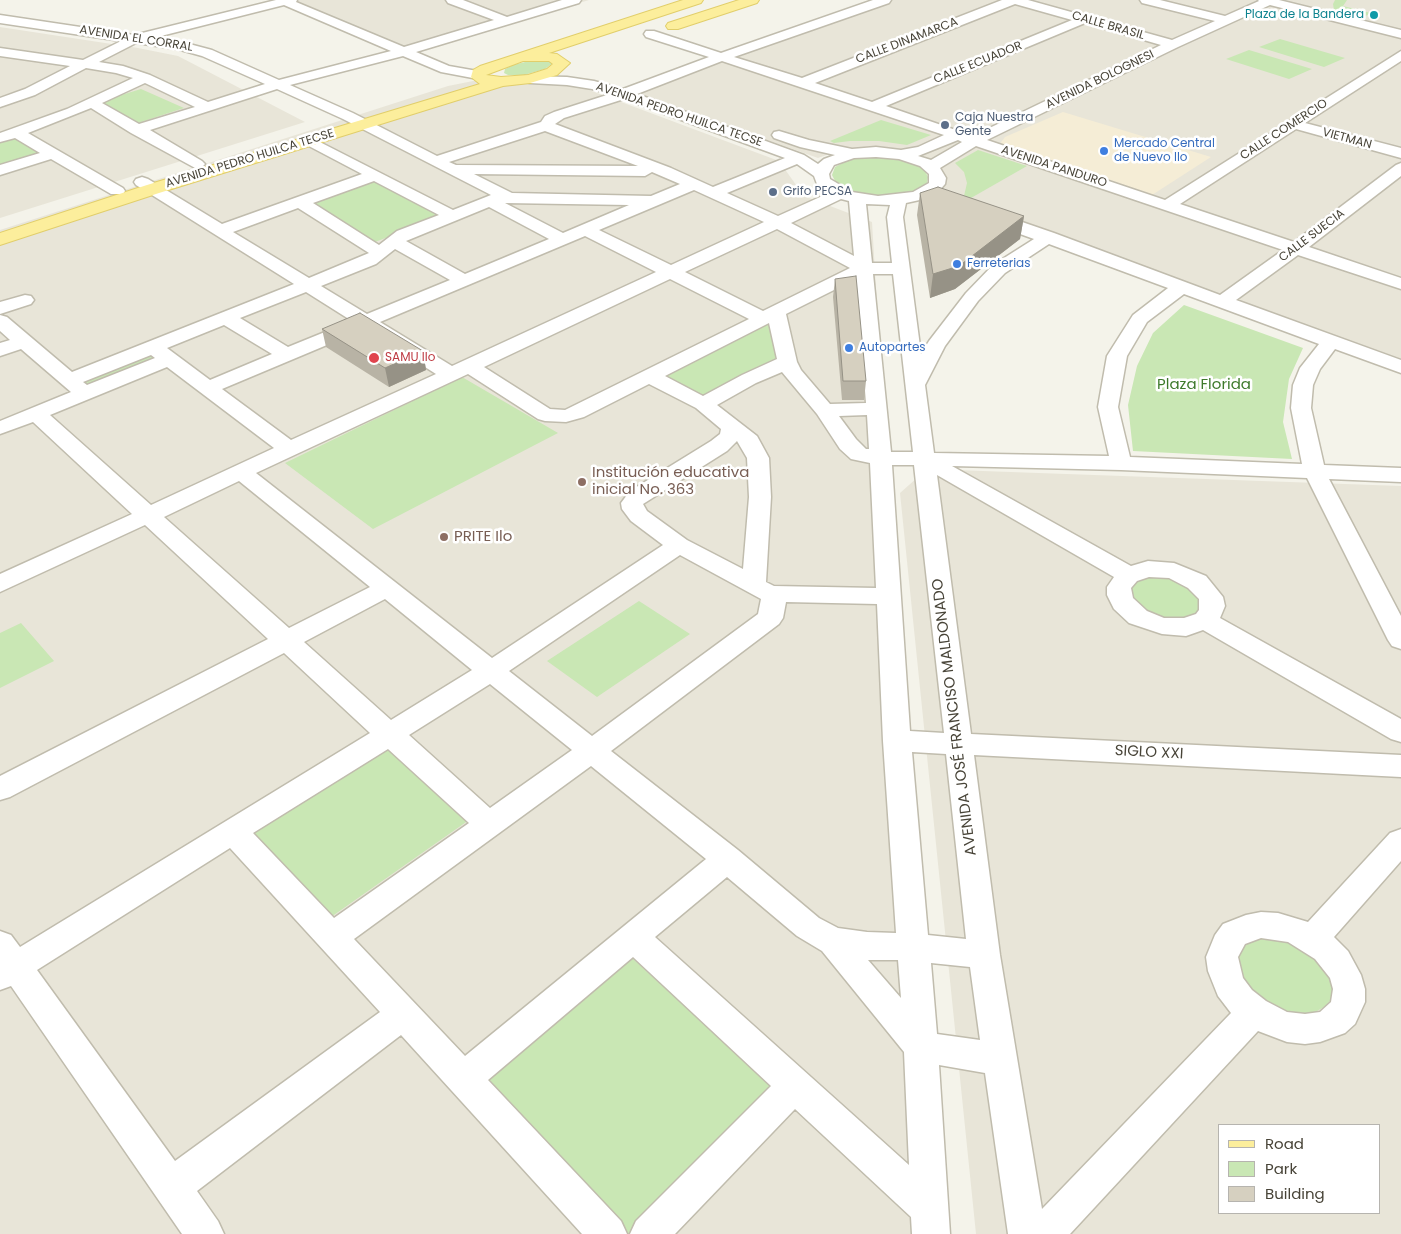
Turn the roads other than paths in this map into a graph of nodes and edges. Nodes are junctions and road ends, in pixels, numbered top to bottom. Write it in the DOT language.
graph roads {
  1 [pos="286,0"];
  2 [pos="307,0"];
  3 [pos="452,0"];
  4 [pos="575,0"];
  5 [pos="696,0"];
  6 [pos="752,0"];
  7 [pos="885,0"];
  8 [pos="1014,0"];
  9 [pos="1146,0"];
  10 [pos="1248,0"];
  11 [pos="1268,0"];
  12 [pos="1211,17"];
  13 [pos="0,19"];
  14 [pos="1085,19"];
  15 [pos="508,20"];
  16 [pos="1226,20"];
  17 [pos="24,22"];
  18 [pos="0,33"];
  19 [pos="650,34"];
  20 [pos="1401,34"];
  21 [pos="136,38"];
  22 [pos="633,40"];
  23 [pos="1159,40"];
  24 [pos="1173,44"];
  25 [pos="418,47"];
  26 [pos="0,52"];
  27 [pos="401,52"];
  28 [pos="26,56"];
  29 [pos="523,57"];
  30 [pos="721,57"];
  31 [pos="1398,59"];
  32 [pos="8,64"];
  33 [pos="84,65"];
  34 [pos="479,74"];
  35 [pos="617,77"];
  36 [pos="145,78"];
  37 [pos="530,78"];
  38 [pos="501,82"];
  39 [pos="802,82"];
  40 [pos="280,84"];
  41 [pos="642,86"];
  42 [pos="624,94"];
  43 [pos="0,103"];
  44 [pos="92,103"];
  45 [pos="697,106"];
  46 [pos="207,107"];
  47 [pos="872,107"];
  48 [pos="350,109"];
  49 [pos="367,116"];
  50 [pos="547,124"];
  51 [pos="1292,124"];
  52 [pos="136,130"];
  53 [pos="769,131"];
  54 [pos="17,132"];
  55 [pos="956,135"];
  56 [pos="0,138"];
  57 [pos="310,140"];
  58 [pos="974,141"];
  59 [pos="1401,153"];
  60 [pos="52,154"];
  61 [pos="852,154"];
  62 [pos="902,155"];
  63 [pos="798,158"];
  64 [pos="436,161"];
  65 [pos="197,164"];
  66 [pos="930,167"];
  67 [pos="452,168"];
  68 [pos="1401,168"];
  69 [pos="0,170"];
  70 [pos="666,171"];
  71 [pos="821,174"];
  72 [pos="376,175"];
  73 [pos="694,184"];
  74 [pos="148,186"];
  75 [pos="116,190"];
  76 [pos="713,193"];
  77 [pos="925,194"];
  78 [pos="849,195"];
  79 [pos="509,198"];
  80 [pos="900,200"];
  81 [pos="943,200"];
  82 [pos="489,201"];
  83 [pos="653,201"];
  84 [pos="300,202"];
  85 [pos="1168,205"];
  86 [pos="978,212"];
  87 [pos="452,216"];
  88 [pos="777,222"];
  89 [pos="0,229"];
  90 [pos="584,230"];
  91 [pos="219,231"];
  92 [pos="1048,237"];
  93 [pos="562,239"];
  94 [pos="0,240"];
  95 [pos="387,247"];
  96 [pos="1296,249"];
  97 [pos="863,268"];
  98 [pos="900,269"];
  99 [pos="670,272"];
  100 [pos="463,280"];
  101 [pos="1401,284"];
  102 [pos="307,285"];
  103 [pos="1181,287"];
  104 [pos="25,300"];
  105 [pos="1222,302"];
  106 [pos="0,308"];
  107 [pos="769,314"];
  108 [pos="228,318"];
  109 [pos="0,321"];
  110 [pos="364,321"];
  111 [pos="24,341"];
  112 [pos="1331,341"];
  113 [pos="153,347"];
  114 [pos="0,350"];
  115 [pos="288,355"];
  116 [pos="169,360"];
  117 [pos="787,362"];
  118 [pos="469,366"];
  119 [pos="1401,367"];
  120 [pos="450,374"];
  121 [pos="649,376"];
  122 [pos="915,385"];
  123 [pos="78,387"];
  124 [pos="208,388"];
  125 [pos="703,404"];
  126 [pos="878,409"];
  127 [pos="824,410"];
  128 [pos="35,413"];
  129 [pos="732,427"];
  130 [pos="0,428"];
  131 [pos="289,450"];
  132 [pos="881,458"];
  133 [pos="924,459"];
  134 [pos="1122,463"];
  135 [pos="241,472"];
  136 [pos="1315,472"];
  137 [pos="1401,475"];
  138 [pos="148,515"];
  139 [pos="679,545"];
  140 [pos="1128,575"];
  141 [pos="0,584"];
  142 [pos="387,588"];
  143 [pos="762,589"];
  144 [pos="889,596"];
  145 [pos="1206,620"];
  146 [pos="1401,640"];
  147 [pos="287,641"];
  148 [pos="491,671"];
  149 [pos="1401,732"];
  150 [pos="389,734"];
  151 [pos="897,741"];
  152 [pos="958,744"];
  153 [pos="591,750"];
  154 [pos="1401,766"];
  155 [pos="0,789"];
  156 [pos="489,824"];
  157 [pos="234,830"];
  158 [pos="1401,841"];
  159 [pos="727,859"];
  160 [pos="332,937"];
  161 [pos="633,937"];
  162 [pos="1312,939"];
  163 [pos="833,941"];
  164 [pos="913,947"];
  165 [pos="984,955"];
  166 [pos="5,963"];
  167 [pos="1254,1012"];
  168 [pos="404,1014"];
  169 [pos="921,1047"];
  170 [pos="999,1059"];
  171 [pos="464,1078"];
  172 [pos="794,1086"];
  173 [pos="172,1187"];
  174 [pos="930,1221"];
  175 [pos="205,1234"];
  176 [pos="608,1234"];
  177 [pos="649,1234"];
  178 [pos="1027,1234"];
  179 [pos="1044,1234"];
  1 -- 21 [label="street"];
  1 -- 27 [label="street"];
  2 -- 25 [label="street"];
  3 -- 15 [label="street"];
  4 -- 15 [label="street"];
  5 -- 29 [label="main road"];
  6 -- 19 [label="main road"];
  7 -- 30 [label="street"];
  8 -- 14 [label="street, CALLE BRASIL"];
  8 -- 39 [label="street, CALLE DINAMARCA"];
  9 -- 12 [label="street"];
  10 -- 12 [label="street, AVENIDA BOLOGNESI"];
  11 -- 16 [label="street, AVENIDA BOLOGNESI"];
  11 -- 20 [label="street"];
  12 -- 16 [label="street"];
  12 -- 23 [label="street, AVENIDA BOLOGNESI"];
  13 -- 17 [label="street, AVENIDA EL CORRAL"];
  14 -- 23 [label="street, CALLE BRASIL"];
  14 -- 47 [label="street, CALLE ECUADOR"];
  15 -- 25 [label="street"];
  16 -- 24 [label="street, AVENIDA BOLOGNESI"];
  17 -- 18 [label="street"];
  17 -- 21 [label="street, AVENIDA EL CORRAL"];
  19 -- 22 [label="main road"];
  19 -- 30 [label="street, AVENIDA PANDURO"];
  21 -- 33 [label="street"];
  21 -- 40 [label="street, AVENIDA EL CORRAL"];
  23 -- 24 [label="street, CALLE BRASIL"];
  23 -- 55 [label="street, AVENIDA BOLOGNESI"];
  24 -- 58 [label="street, AVENIDA BOLOGNESI"];
  25 -- 27 [label="street"];
  25 -- 34 [label="street"];
  26 -- 28 [label="street"];
  27 -- 34 [label="street"];
  27 -- 40 [label="street"];
  28 -- 32 [label="street"];
  28 -- 33 [label="street"];
  29 -- 34 [label="main road, AVENIDA PEDRO HUILCA TECSE"];
  29 -- 37 [label="main road"];
  30 -- 39 [label="street, AVENIDA PANDURO"];
  30 -- 41 [label="street"];
  31 -- 51 [label="street, CALLE COMERCIO"];
  33 -- 36 [label="street"];
  33 -- 43 [label="street"];
  34 -- 38 [label="main road"];
  34 -- 49 [label="main road, AVENIDA PEDRO HUILCA TECSE"];
  35 -- 41 [label="street, AVENIDA PEDRO HUILCA TECSE"];
  36 -- 44 [label="street"];
  36 -- 46 [label="street"];
  37 -- 38 [label="main road"];
  37 -- 42 [label="street, AVENIDA PEDRO HUILCA TECSE"];
  38 -- 49 [label="main road, AVENIDA PEDRO HUILCA TECSE"];
  39 -- 47 [label="street, AVENIDA PANDURO"];
  40 -- 46 [label="street"];
  40 -- 48 [label="street, AVENIDA EL CORRAL"];
  41 -- 42 [label="street"];
  41 -- 45 [label="street, AVENIDA PEDRO HUILCA TECSE"];
  42 -- 50 [label="street"];
  42 -- 63 [label="street, AVENIDA PEDRO HUILCA TECSE"];
  44 -- 52 [label="street"];
  44 -- 54 [label="street"];
  46 -- 52 [label="street"];
  47 -- 55 [label="street, AVENIDA PANDURO"];
  48 -- 49 [label="main road, AVENIDA PEDRO HUILCA TECSE"];
  48 -- 65 [label="main road, AVENIDA PEDRO HUILCA TECSE"];
  49 -- 57 [label="main road, AVENIDA PEDRO HUILCA TECSE"];
  49 -- 64 [label="street"];
  50 -- 64 [label="street"];
  50 -- 70 [label="street"];
  51 -- 59 [label="street, VIETMAN"];
  51 -- 85 [label="street, CALLE COMERCIO"];
  52 -- 65 [label="street"];
  53 -- 61 [label="street, AVENIDA PEDRO HUILCA TECSE"];
  54 -- 56 [label="street"];
  54 -- 60 [label="street"];
  55 -- 58 [label="street, AVENIDA PANDURO"];
  55 -- 62 [label="street, AVENIDA BOLOGNESI"];
  57 -- 72 [label="street"];
  57 -- 74 [label="main road, AVENIDA PEDRO HUILCA TECSE"];
  58 -- 66 [label="street, AVENIDA BOLOGNESI"];
  58 -- 85 [label="street, AVENIDA PANDURO"];
  60 -- 69 [label="street"];
  60 -- 75 [label="street"];
  61 -- 62 [label="street"];
  61 -- 71 [label="street"];
  62 -- 66 [label="street"];
  63 -- 71 [label="street, AVENIDA PEDRO HUILCA TECSE"];
  63 -- 76 [label="street"];
  64 -- 67 [label="street"];
  65 -- 74 [label="main road, AVENIDA PEDRO HUILCA TECSE"];
  66 -- 77 [label="street"];
  67 -- 70 [label="street"];
  67 -- 79 [label="street"];
  68 -- 96 [label="street, CALLE SUECIA"];
  70 -- 73 [label="street"];
  71 -- 78 [label="street, AVENIDA PEDRO HUILCA TECSE"];
  72 -- 84 [label="street"];
  72 -- 87 [label="street"];
  73 -- 76 [label="street"];
  73 -- 83 [label="street"];
  74 -- 75 [label="main road, AVENIDA PEDRO HUILCA TECSE"];
  74 -- 91 [label="street"];
  74 -- 94 [label="main road, AVENIDA PEDRO HUILCA TECSE"];
  75 -- 89 [label="main road, AVENIDA PEDRO HUILCA TECSE"];
  76 -- 88 [label="street"];
  77 -- 80 [label="street"];
  77 -- 81 [label="street"];
  78 -- 80 [label="street"];
  78 -- 88 [label="street"];
  78 -- 97 [label="street"];
  79 -- 82 [label="street"];
  79 -- 83 [label="street"];
  80 -- 98 [label="street, AVENIDA JOSÉ FRANCISO MALDONADO"];
  82 -- 87 [label="street"];
  82 -- 93 [label="street"];
  83 -- 90 [label="street"];
  84 -- 91 [label="street"];
  84 -- 95 [label="street"];
  85 -- 96 [label="street, AVENIDA PANDURO"];
  86 -- 92 [label="street"];
  87 -- 95 [label="street"];
  88 -- 97 [label="street"];
  88 -- 99 [label="street"];
  90 -- 93 [label="street"];
  90 -- 99 [label="street"];
  91 -- 102 [label="street"];
  92 -- 103 [label="street"];
  92 -- 122 [label="street"];
  93 -- 100 [label="street"];
  95 -- 100 [label="street"];
  95 -- 102 [label="street"];
  96 -- 101 [label="street, AVENIDA PANDURO"];
  96 -- 105 [label="street, CALLE SUECIA"];
  97 -- 98 [label="street"];
  97 -- 107 [label="street"];
  97 -- 126 [label="street"];
  98 -- 122 [label="street, AVENIDA JOSÉ FRANCISO MALDONADO"];
  99 -- 107 [label="street"];
  99 -- 118 [label="street"];
  100 -- 110 [label="street"];
  102 -- 108 [label="street"];
  102 -- 110 [label="street"];
  103 -- 105 [label="street"];
  103 -- 134 [label="street"];
  104 -- 106 [label="street"];
  105 -- 112 [label="street"];
  107 -- 117 [label="street"];
  107 -- 121 [label="street"];
  108 -- 113 [label="street"];
  108 -- 115 [label="street"];
  109 -- 111 [label="street"];
  110 -- 115 [label="street"];
  110 -- 120 [label="street"];
  111 -- 114 [label="street"];
  111 -- 123 [label="street"];
  112 -- 119 [label="street"];
  112 -- 136 [label="street"];
  113 -- 116 [label="street"];
  113 -- 123 [label="street"];
  115 -- 124 [label="street"];
  116 -- 123 [label="street"];
  116 -- 124 [label="street"];
  117 -- 125 [label="street"];
  117 -- 127 [label="street"];
  118 -- 120 [label="street"];
  118 -- 121 [label="street"];
  120 -- 131 [label="street"];
  121 -- 125 [label="street"];
  122 -- 133 [label="street, AVENIDA JOSÉ FRANCISO MALDONADO"];
  123 -- 128 [label="street"];
  124 -- 131 [label="street"];
  125 -- 129 [label="street"];
  126 -- 127 [label="street"];
  126 -- 132 [label="street"];
  127 -- 132 [label="street"];
  128 -- 130 [label="street"];
  128 -- 138 [label="street"];
  129 -- 139 [label="street"];
  129 -- 143 [label="street"];
  131 -- 135 [label="street"];
  132 -- 133 [label="street"];
  132 -- 144 [label="street"];
  133 -- 134 [label="street"];
  133 -- 140 [label="street"];
  133 -- 152 [label="street, AVENIDA JOSÉ FRANCISO MALDONADO"];
  134 -- 136 [label="street"];
  135 -- 138 [label="street"];
  135 -- 142 [label="street"];
  136 -- 137 [label="street"];
  136 -- 146 [label="street"];
  138 -- 141 [label="street"];
  138 -- 147 [label="street"];
  139 -- 143 [label="street"];
  139 -- 148 [label="street"];
  140 -- 145 [label="street"];
  140 -- 145 [label="street"];
  142 -- 147 [label="street"];
  142 -- 148 [label="street"];
  143 -- 144 [label="street"];
  143 -- 153 [label="street"];
  144 -- 151 [label="street"];
  145 -- 149 [label="street"];
  147 -- 150 [label="street"];
  147 -- 155 [label="street"];
  148 -- 150 [label="street"];
  148 -- 153 [label="street"];
  150 -- 156 [label="street"];
  150 -- 157 [label="street"];
  151 -- 152 [label="street, SIGLO XXI"];
  151 -- 164 [label="street"];
  152 -- 154 [label="street, SIGLO XXI"];
  152 -- 165 [label="street, AVENIDA JOSÉ FRANCISO MALDONADO"];
  153 -- 156 [label="street"];
  153 -- 159 [label="street"];
  156 -- 160 [label="street"];
  157 -- 160 [label="street"];
  157 -- 166 [label="street"];
  158 -- 162 [label="street"];
  159 -- 161 [label="street"];
  159 -- 163 [label="street"];
  160 -- 168 [label="street"];
  161 -- 171 [label="street"];
  161 -- 172 [label="street"];
  162 -- 167 [label="street"];
  162 -- 167 [label="street"];
  163 -- 164 [label="street"];
  163 -- 169 [label="street"];
  164 -- 165 [label="street"];
  164 -- 169 [label="street"];
  165 -- 170 [label="street, AVENIDA JOSÉ FRANCISO MALDONADO"];
  166 -- 173 [label="street"];
  167 -- 179 [label="street"];
  168 -- 171 [label="street"];
  168 -- 173 [label="street"];
  169 -- 170 [label="street"];
  169 -- 174 [label="street"];
  170 -- 178 [label="street, AVENIDA JOSÉ FRANCISO MALDONADO"];
  171 -- 176 [label="street"];
  172 -- 174 [label="street"];
  172 -- 177 [label="street"];
  173 -- 175 [label="street"];
}
